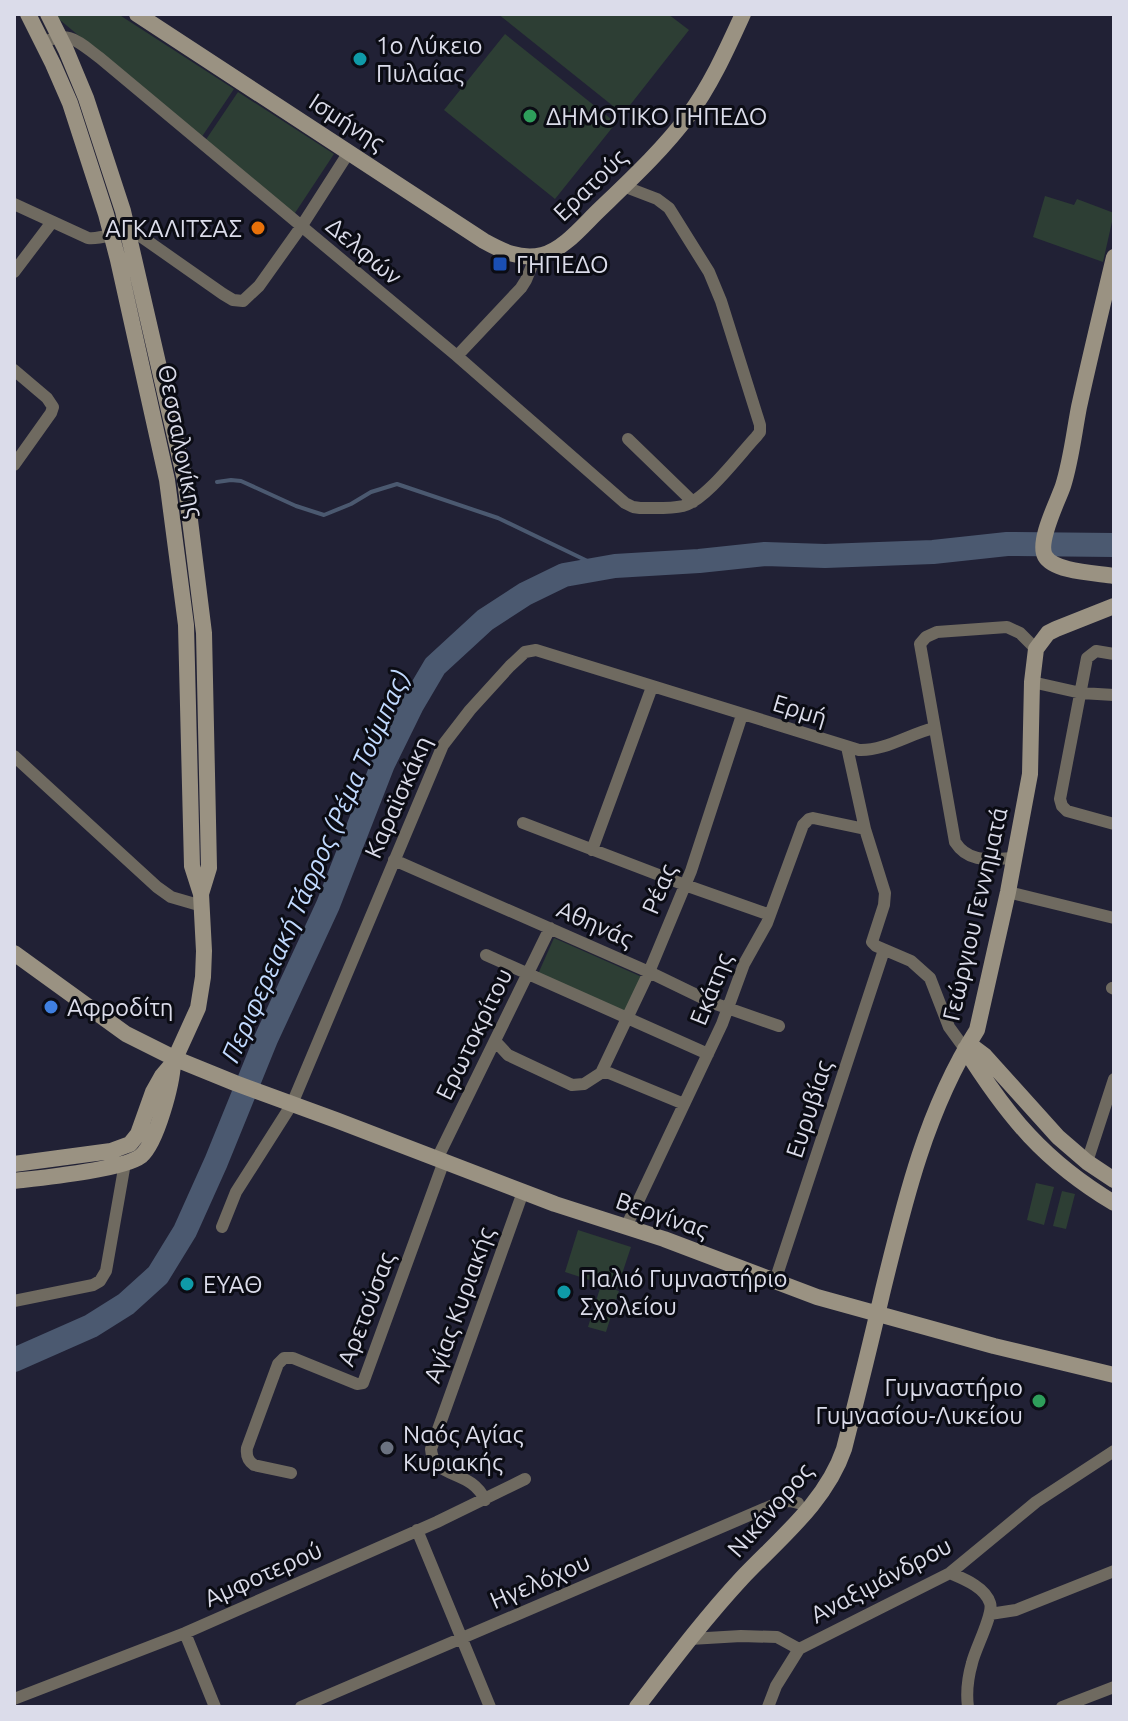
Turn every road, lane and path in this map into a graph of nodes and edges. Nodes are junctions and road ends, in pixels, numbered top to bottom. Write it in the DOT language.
graph roads {
  1 [pos="28,14"];
  2 [pos="48,14"];
  3 [pos="137,14"];
  4 [pos="743,14"];
  5 [pos="59,35"];
  6 [pos="42,43"];
  7 [pos="349,152"];
  8 [pos="623,186"];
  9 [pos="14,204"];
  10 [pos="52,222"];
  11 [pos="301,227"];
  12 [pos="120,234"];
  13 [pos="536,256"];
  14 [pos="1114,257"];
  15 [pos="14,272"];
  16 [pos="457,356"];
  17 [pos="14,370"];
  18 [pos="628,439"];
  19 [pos="14,465"];
  20 [pos="693,502"];
  21 [pos="1114,576"];
  22 [pos="1114,606"];
  23 [pos="1036,649"];
  24 [pos="1114,654"];
  25 [pos="1032,682"];
  26 [pos="652,687"];
  27 [pos="1081,693"];
  28 [pos="1114,695"];
  29 [pos="742,715"];
  30 [pos="934,728"];
  31 [pos="847,747"];
  32 [pos="14,756"];
  33 [pos="523,823"];
  34 [pos="1114,824"];
  35 [pos="865,829"];
  36 [pos="592,850"];
  37 [pos="1014,858"];
  38 [pos="394,860"];
  39 [pos="685,885"];
  40 [pos="1008,892"];
  41 [pos="201,900"];
  42 [pos="770,915"];
  43 [pos="1114,918"];
  44 [pos="550,928"];
  45 [pos="884,950"];
  46 [pos="14,953"];
  47 [pos="486,955"];
  48 [pos="649,972"];
  49 [pos="528,974"];
  50 [pos="729,1008"];
  51 [pos="627,1018"];
  52 [pos="779,1026"];
  53 [pos="495,1041"];
  54 [pos="965,1049"];
  55 [pos="708,1054"];
  56 [pos="174,1061"];
  57 [pos="601,1073"];
  58 [pos="1114,1079"];
  59 [pos="292,1104"];
  60 [pos="684,1104"];
  61 [pos="441,1160"];
  62 [pos="1087,1162"];
  63 [pos="125,1163"];
  64 [pos="14,1164"];
  65 [pos="1114,1180"];
  66 [pos="14,1181"];
  67 [pos="523,1192"];
  68 [pos="1114,1203"];
  69 [pos="222,1227"];
  70 [pos="626,1227"];
  71 [pos="775,1281"];
  72 [pos="14,1301"];
  73 [pos="878,1313"];
  74 [pos="1114,1375"];
  75 [pos="1114,1451"];
  76 [pos="291,1473"];
  77 [pos="525,1479"];
  78 [pos="485,1500"];
  79 [pos="798,1503"];
  80 [pos="417,1530"];
  81 [pos="1114,1571"];
  82 [pos="950,1573"];
  83 [pos="990,1614"];
  84 [pos="185,1633"];
  85 [pos="461,1639"];
  86 [pos="690,1639"];
  87 [pos="799,1649"];
  88 [pos="1114,1687"];
  89 [pos="14,1699"];
  90 [pos="215,1707"];
  91 [pos="301,1707"];
  92 [pos="490,1707"];
  93 [pos="637,1707"];
  94 [pos="768,1707"];
  95 [pos="968,1707"];
  96 [pos="1062,1707"];
  1 -- 6 [label="street, Θεσσαλονίκης"];
  2 -- 5 [label="street, Θεσσαλονίκης"];
  3 -- 7 [label="street, Ισμήνης"];
  4 -- 8 [label="street, Ερατούς"];
  5 -- 6 [label="street"];
  5 -- 11 [label="street, Δελφών"];
  5 -- 12 [label="street, Θεσσαλονίκης"];
  6 -- 12 [label="street, Θεσσαλονίκης"];
  7 -- 11 [label="street"];
  7 -- 13 [label="street, Ισμήνης"];
  8 -- 13 [label="street, Ερατούς"];
  8 -- 20 [label="street"];
  9 -- 10 [label="street"];
  10 -- 12 [label="street"];
  10 -- 15 [label="street"];
  11 -- 12 [label="street"];
  11 -- 16 [label="street, Δελφών"];
  12 -- 41 [label="street, Θεσσαλονίκης"];
  13 -- 16 [label="street"];
  14 -- 21 [label="street"];
  16 -- 20 [label="street, Δελφών"];
  17 -- 19 [label="street"];
  18 -- 20 [label="street"];
  22 -- 23 [label="street"];
  23 -- 25 [label="street, Γεώργιου Γεννηματά"];
  23 -- 30 [label="street"];
  24 -- 27 [label="street"];
  25 -- 27 [label="street"];
  25 -- 37 [label="street, Γεώργιου Γεννηματά"];
  26 -- 29 [label="street, Ερμή"];
  26 -- 36 [label="street"];
  26 -- 38 [label="street, Καραϊσκάκη"];
  27 -- 28 [label="street"];
  27 -- 34 [label="street"];
  29 -- 31 [label="street, Ερμή"];
  29 -- 39 [label="street, Ρέας"];
  30 -- 31 [label="street, Ερμή"];
  30 -- 37 [label="street"];
  31 -- 35 [label="street"];
  32 -- 41 [label="street"];
  33 -- 36 [label="street"];
  35 -- 42 [label="street, Εκάτης"];
  35 -- 45 [label="street"];
  36 -- 39 [label="street"];
  37 -- 40 [label="street, Γεώργιου Γεννηματά"];
  38 -- 44 [label="street, Αθηνάς"];
  38 -- 59 [label="street, Καραϊσκάκη"];
  39 -- 42 [label="street"];
  39 -- 48 [label="street, Ρέας"];
  40 -- 43 [label="street"];
  40 -- 54 [label="street, Γεώργιου Γεννηματά"];
  41 -- 56 [label="street, Θεσσαλονίκης"];
  42 -- 50 [label="street, Εκάτης"];
  44 -- 48 [label="street, Αθηνάς"];
  44 -- 49 [label="street, Ερωτοκρίτου"];
  45 -- 54 [label="street"];
  45 -- 71 [label="street, Ευρυβίας"];
  46 -- 56 [label="street, Βεργίνας"];
  47 -- 49 [label="street"];
  48 -- 50 [label="street, Αθηνάς"];
  48 -- 51 [label="street, Ρέας"];
  49 -- 51 [label="street"];
  49 -- 53 [label="street, Ερωτοκρίτου"];
  50 -- 52 [label="street, Αθηνάς"];
  50 -- 55 [label="street, Εκάτης"];
  51 -- 55 [label="street"];
  51 -- 57 [label="street, Ρέας"];
  53 -- 57 [label="street"];
  53 -- 61 [label="street, Ερωτοκρίτου"];
  54 -- 62 [label="street"];
  54 -- 68 [label="street"];
  54 -- 73 [label="street, Γεώργιου Γεννηματά"];
  55 -- 60 [label="street, Εκάτης"];
  56 -- 59 [label="street, Βεργίνας"];
  56 -- 63 [label="street"];
  56 -- 64 [label="street"];
  57 -- 60 [label="street"];
  58 -- 62 [label="street"];
  59 -- 61 [label="street, Βεργίνας"];
  59 -- 69 [label="street, Καραϊσκάκη"];
  60 -- 70 [label="street, Εκάτης"];
  61 -- 67 [label="street, Βεργίνας"];
  61 -- 76 [label="street, Αρετούσας"];
  62 -- 65 [label="street"];
  63 -- 66 [label="street"];
  63 -- 72 [label="street"];
  67 -- 70 [label="street, Βεργίνας"];
  67 -- 78 [label="street, Αγίας Κυριακής"];
  70 -- 71 [label="street, Βεργίνας"];
  71 -- 73 [label="street, Βεργίνας"];
  73 -- 74 [label="street, Βεργίνας"];
  73 -- 86 [label="street, Νικάνορος"];
  75 -- 82 [label="street, Αναξιμάνδρου"];
  77 -- 78 [label="street, Αμφοτερού"];
  78 -- 80 [label="street, Αμφοτερού"];
  79 -- 85 [label="street, Ηγελόχου"];
  80 -- 84 [label="street, Αμφοτερού"];
  80 -- 85 [label="street"];
  81 -- 83 [label="street"];
  82 -- 83 [label="street"];
  82 -- 87 [label="street, Αναξιμάνδρου"];
  83 -- 95 [label="street"];
  84 -- 89 [label="street, Αμφοτερού"];
  84 -- 90 [label="street"];
  85 -- 91 [label="street, Ηγελόχου"];
  85 -- 92 [label="street"];
  86 -- 87 [label="street"];
  86 -- 93 [label="street, Νικάνορος"];
  87 -- 94 [label="street, Αναξιμάνδρου"];
  88 -- 96 [label="street"];
}
